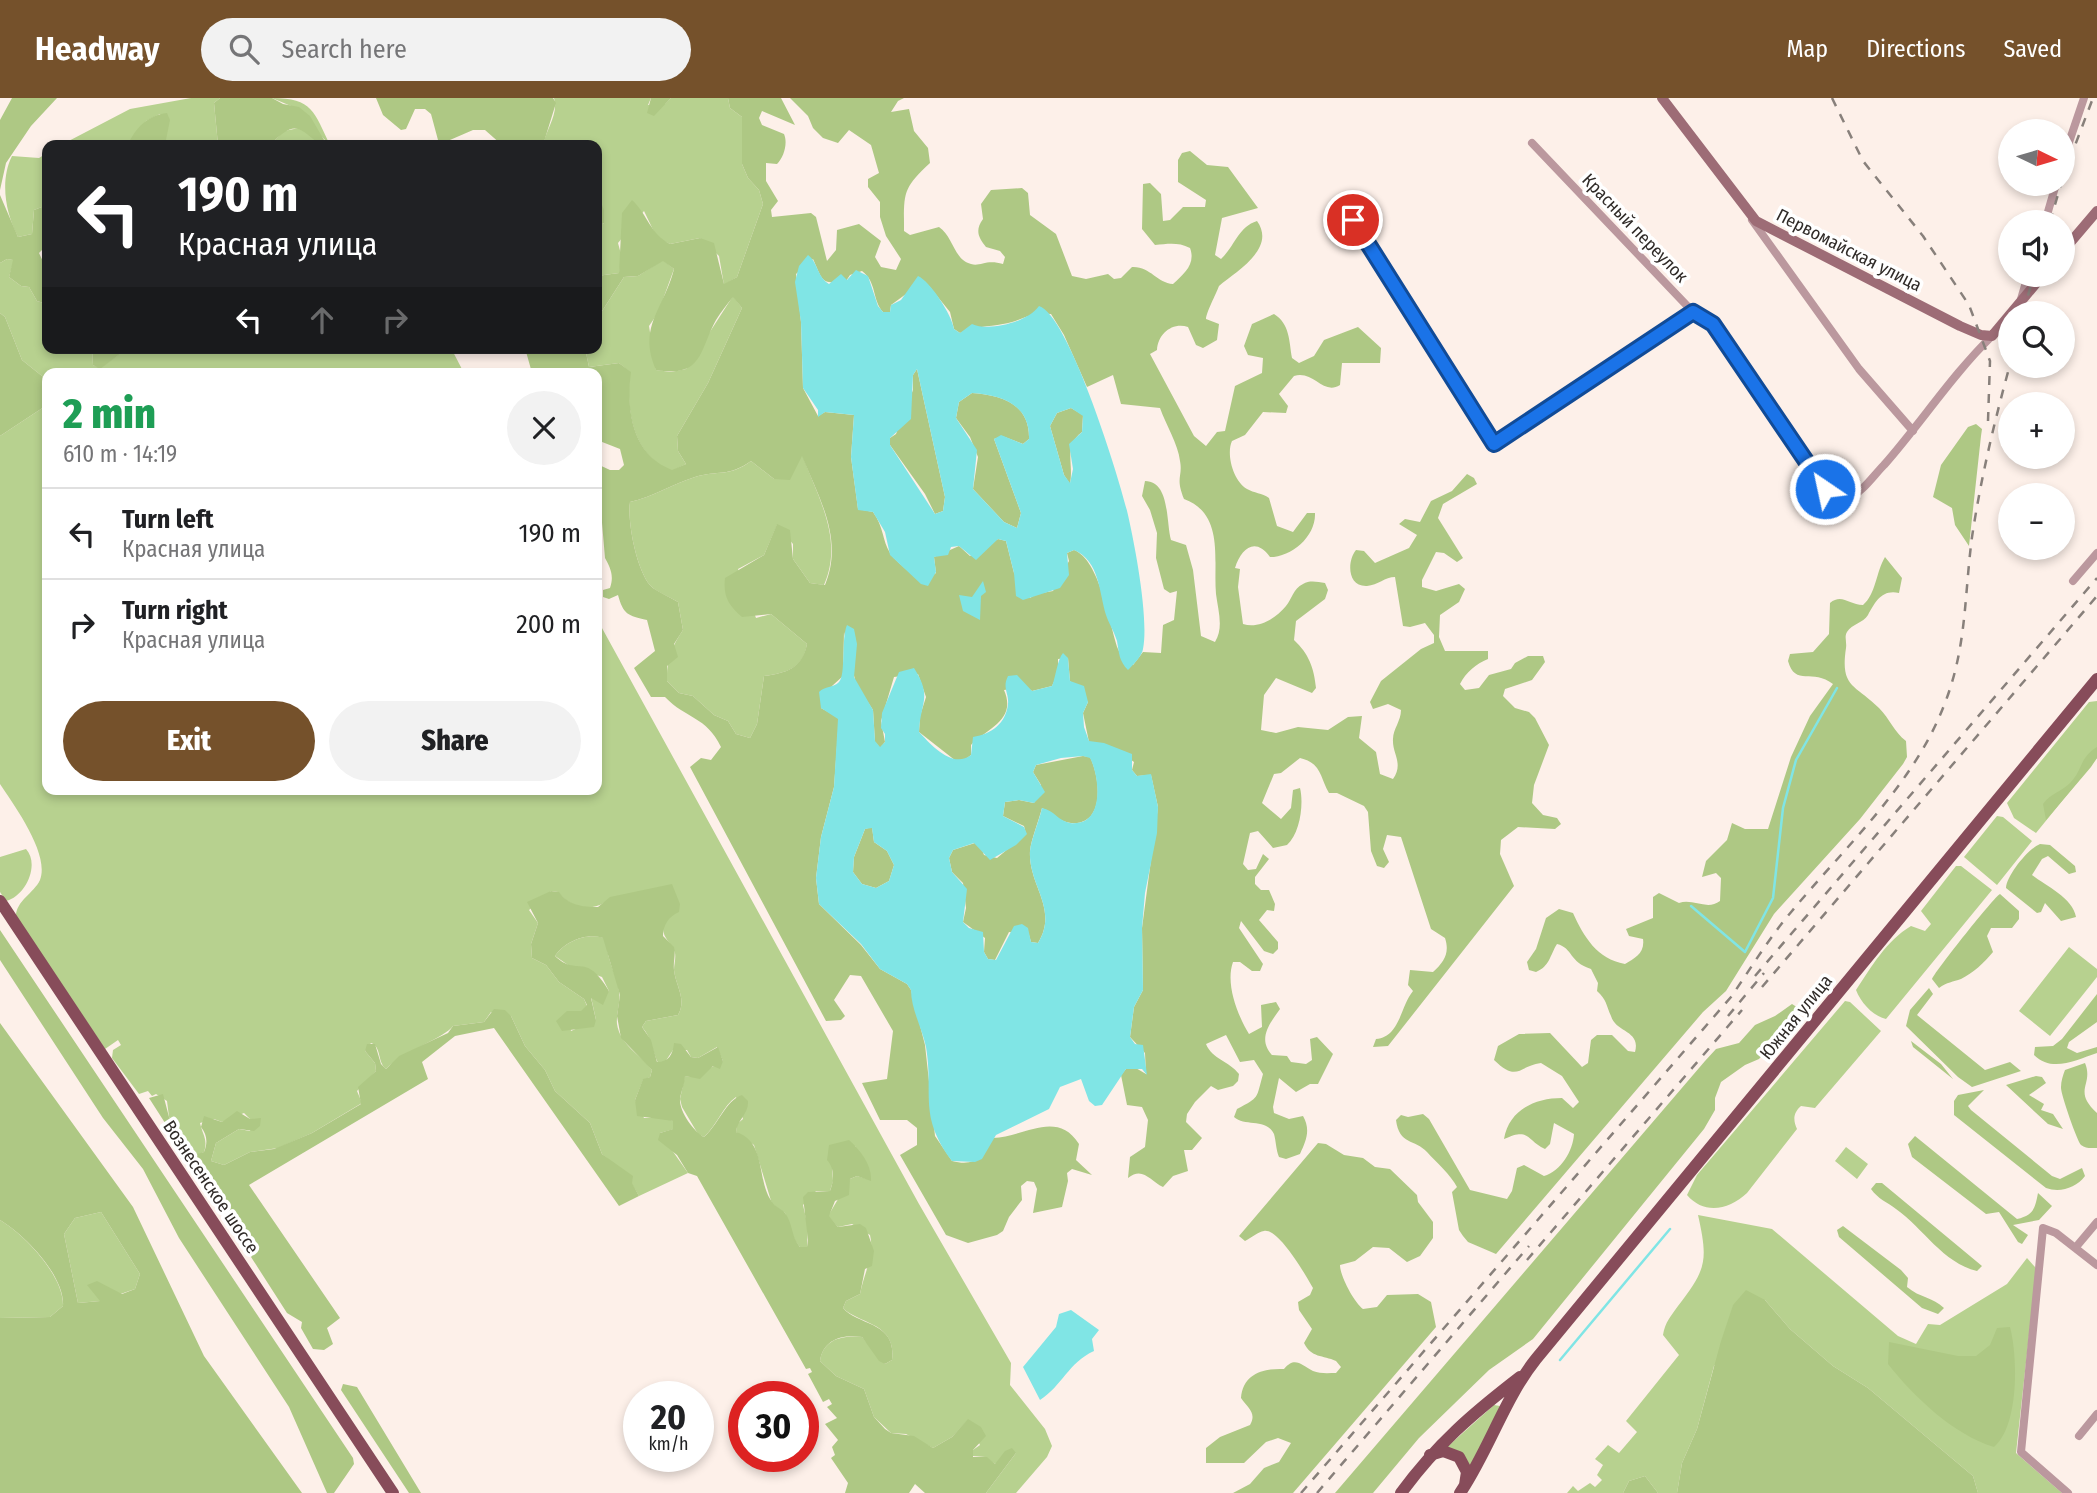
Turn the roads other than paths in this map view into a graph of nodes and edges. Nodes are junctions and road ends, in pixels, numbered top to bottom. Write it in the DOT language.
graph roads {
  1 [pos="1662,98"];
  2 [pos="2084,98"];
  3 [pos="2076,122"];
  4 [pos="1532,143"];
  5 [pos="1743,208"];
  6 [pos="2097,211"];
  7 [pos="1353,220"];
  8 [pos="2075,237"];
  9 [pos="2033,287"];
  10 [pos="2021,301"];
  11 [pos="1693,312"];
  12 [pos="1998,329"];
  13 [pos="1992,336"];
  14 [pos="1913,431"];
  15 [pos="2097,553"];
  16 [pos="2073,581"];
  17 [pos="2096,681"];
  18 [pos="0,901"];
  19 [pos="2097,1222"];
  20 [pos="2076,1247"];
  21 [pos="2097,1265"];
  22 [pos="1523,1375"];
  23 [pos="2097,1414"];
  24 [pos="2078,1436"];
  25 [pos="1427,1457"];
  26 [pos="1462,1491"];
  27 [pos="393,1493"];
  28 [pos="1401,1493"];
  29 [pos="2068,1493"];
  1 -- 5 [label="street, Первомайская улица"];
  2 -- 3 [label="street"];
  4 -- 11 [label="street, Красный переулок"];
  5 -- 13 [label="street, Первомайская улица"];
  5 -- 14 [label="street"];
  6 -- 8 [label="street"];
  7 -- 11 [label="street"];
  9 -- 10 [label="street"];
  11 -- 14 [label="street, Красный переулок"];
  12 -- 13 [label="street"];
  13 -- 14 [label="street"];
  15 -- 16 [label="street"];
  17 -- 22 [label="main road, Южная улица"];
  18 -- 27 [label="main road, Вознесенское шоссе"];
  19 -- 20 [label="street"];
  20 -- 21 [label="street"];
  20 -- 29 [label="street"];
  22 -- 25 [label="main road"];
  22 -- 26 [label="main road"];
  23 -- 24 [label="street"];
  25 -- 26 [label="main road"];
  25 -- 28 [label="main road"];
}
